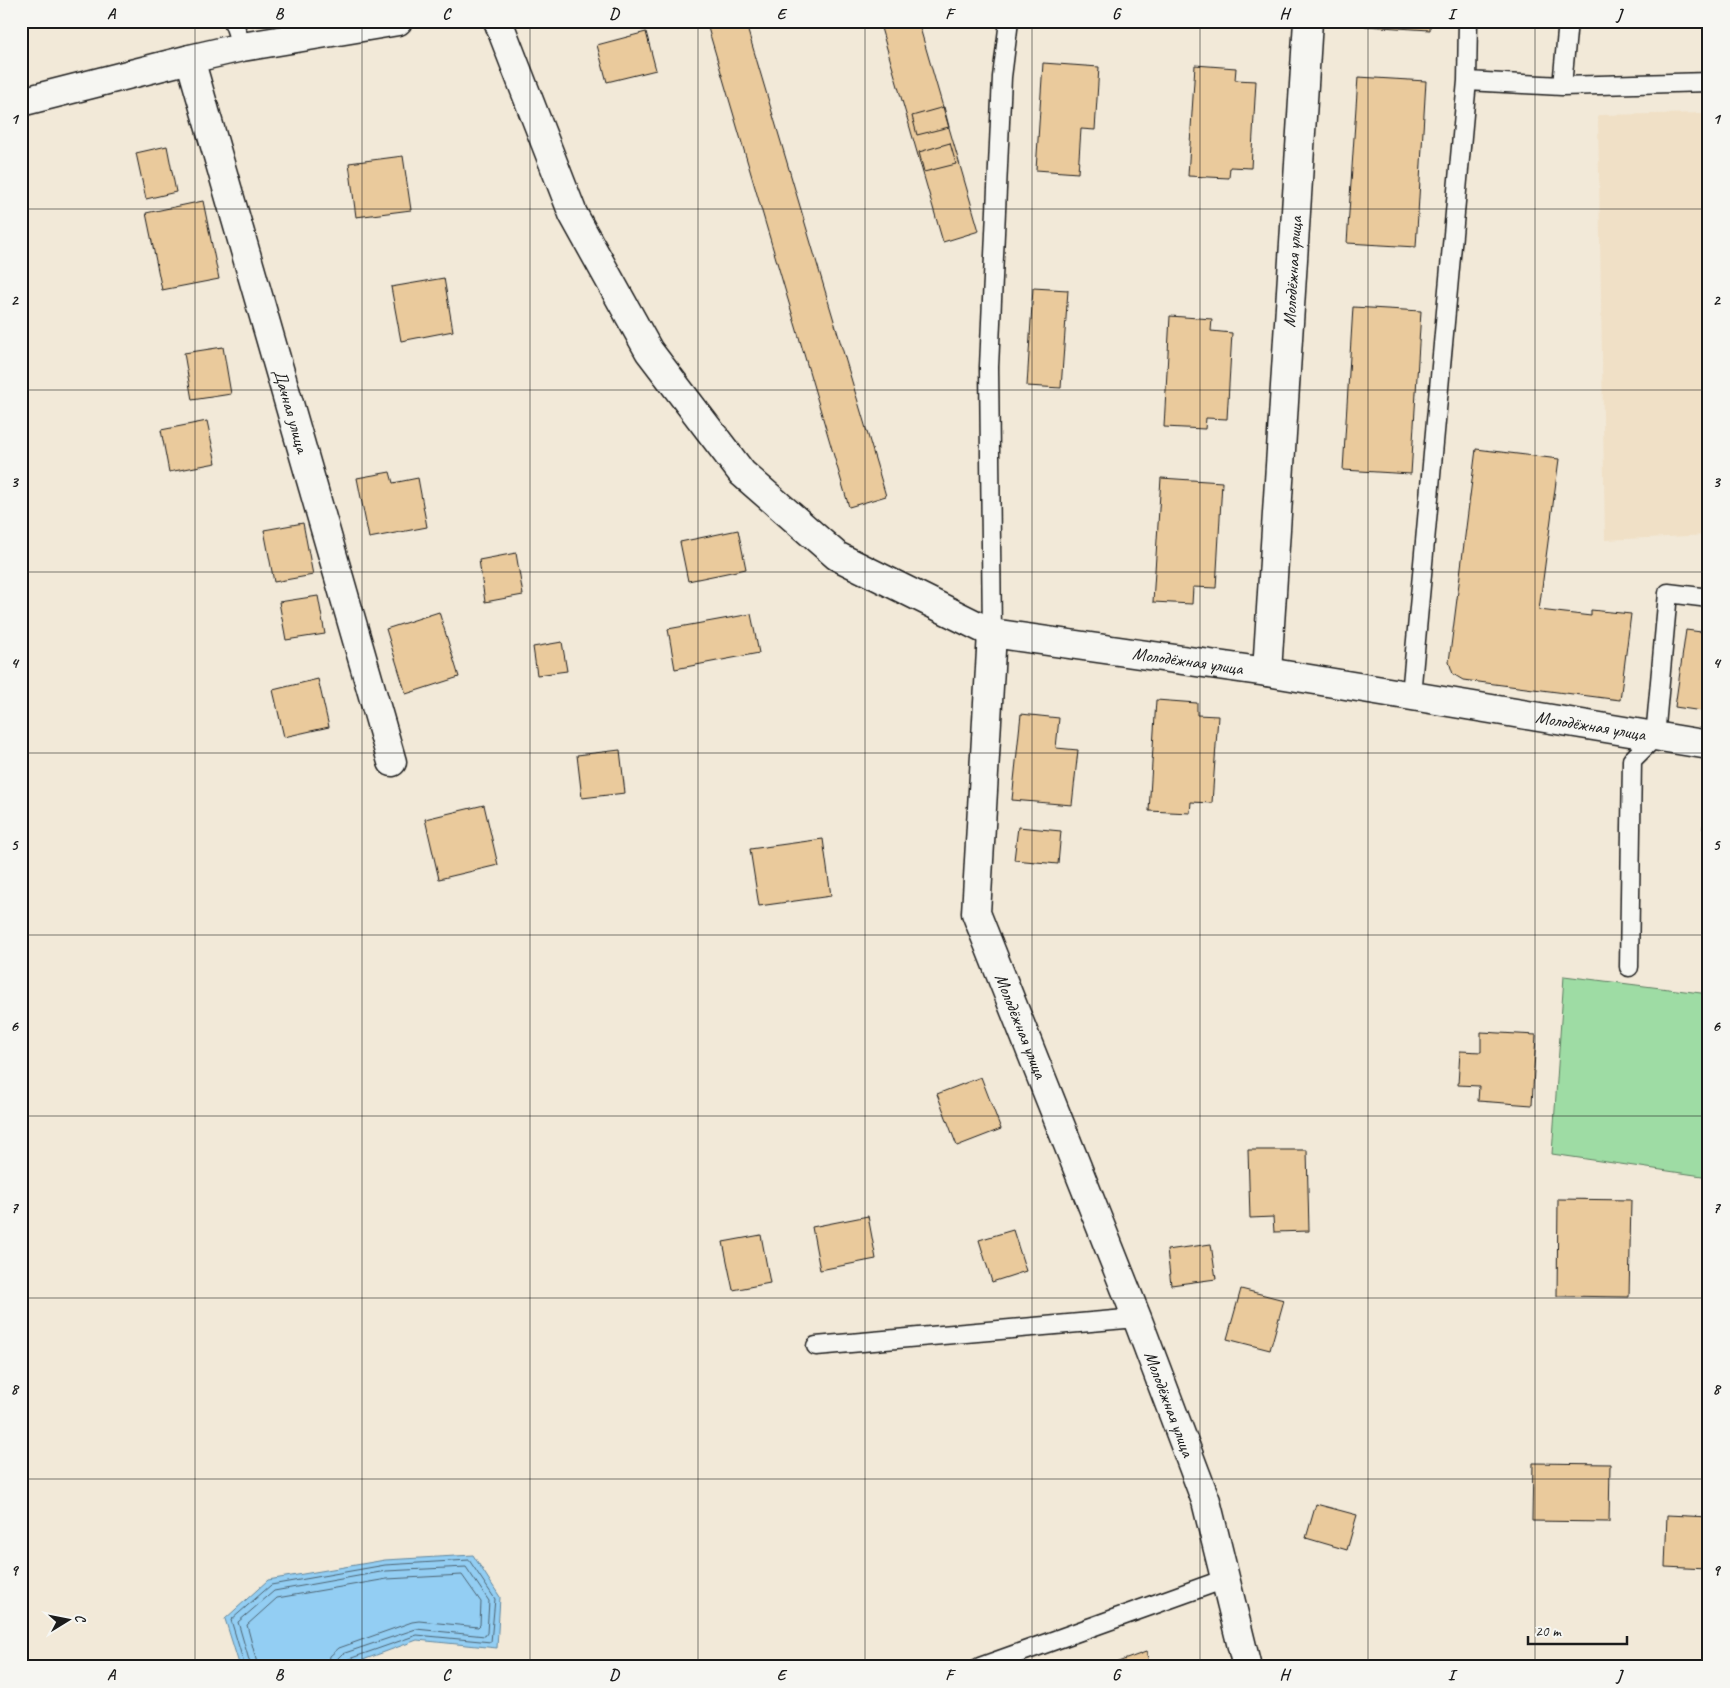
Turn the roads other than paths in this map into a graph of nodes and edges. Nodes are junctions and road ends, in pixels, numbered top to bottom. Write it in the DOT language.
graph roads {
  1 [pos="233,21"];
  2 [pos="398,21"];
  3 [pos="498,21"];
  4 [pos="1009,21"];
  5 [pos="1308,21"];
  6 [pos="1468,21"];
  7 [pos="1568,21"];
  8 [pos="242,48"];
  9 [pos="190,58"];
  10 [pos="1467,81"];
  11 [pos="1709,82"];
  12 [pos="1562,86"];
  13 [pos="21,102"];
  14 [pos="1709,598"];
  15 [pos="992,633"];
  16 [pos="1267,672"];
  17 [pos="1411,695"];
  18 [pos="1655,737"];
  19 [pos="1709,745"];
  20 [pos="392,762"];
  21 [pos="1628,967"];
  22 [pos="1137,1318"];
  23 [pos="816,1346"];
  24 [pos="1224,1579"];
  25 [pos="980,1667"];
  26 [pos="1247,1667"];
  1 -- 8 [label="lane"];
  2 -- 8 [label="street"];
  3 -- 15 [label="street"];
  4 -- 15 [label="lane"];
  5 -- 16 [label="street, Молодёжная улица"];
  6 -- 10 [label="lane"];
  7 -- 12 [label="lane"];
  8 -- 9 [label="street"];
  9 -- 13 [label="street"];
  9 -- 20 [label="street, Дачная улица"];
  10 -- 12 [label="lane"];
  10 -- 17 [label="lane"];
  11 -- 12 [label="lane"];
  14 -- 18 [label="lane"];
  15 -- 16 [label="street, Молодёжная улица"];
  15 -- 22 [label="street, Молодёжная улица"];
  16 -- 17 [label="street, Молодёжная улица"];
  17 -- 18 [label="street, Молодёжная улица"];
  18 -- 19 [label="street, Молодёжная улица"];
  18 -- 21 [label="lane"];
  22 -- 23 [label="lane"];
  22 -- 24 [label="street, Молодёжная улица"];
  24 -- 25 [label="lane"];
  24 -- 26 [label="street, Молодёжная улица"];
}
